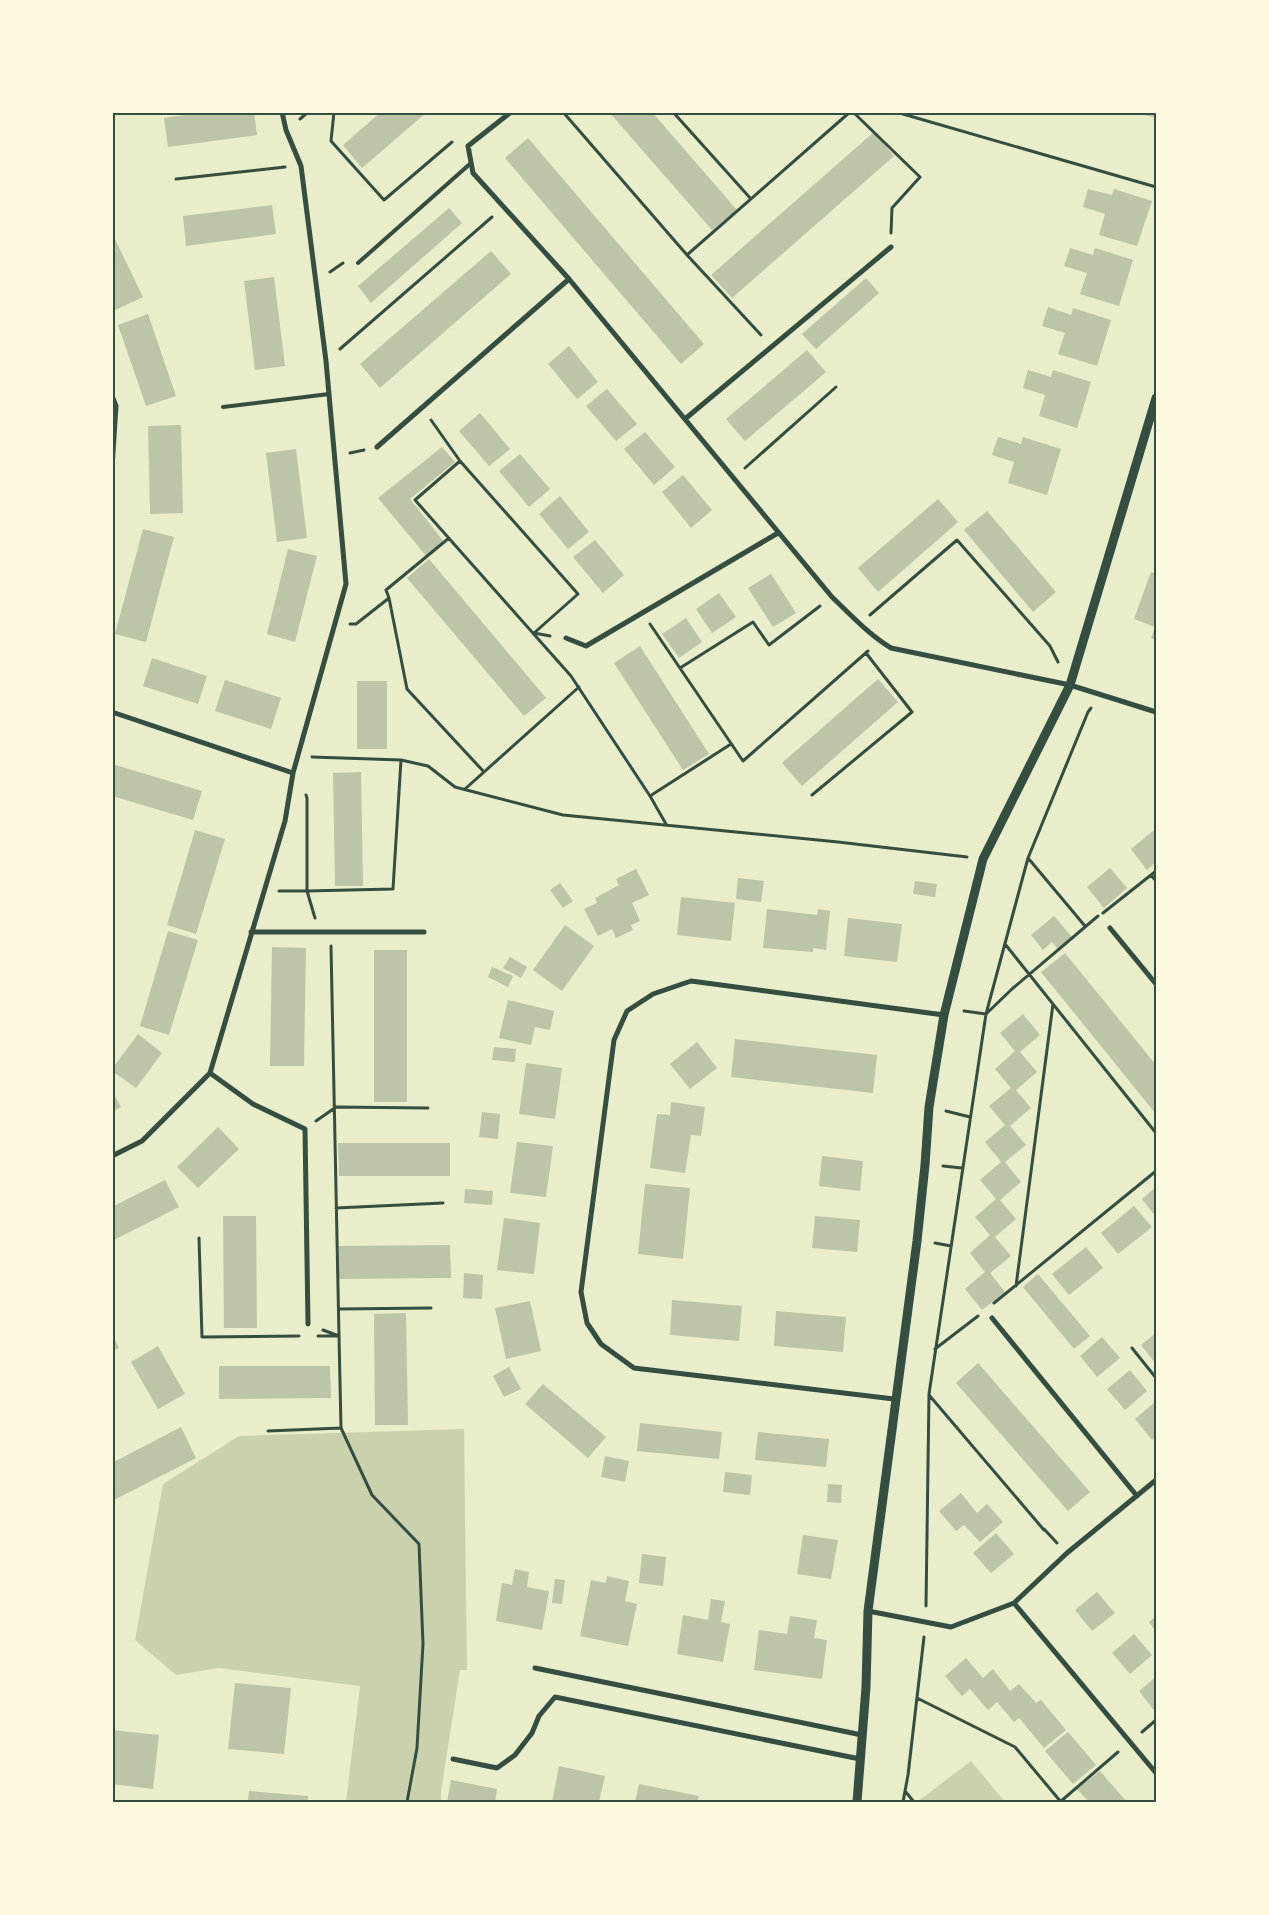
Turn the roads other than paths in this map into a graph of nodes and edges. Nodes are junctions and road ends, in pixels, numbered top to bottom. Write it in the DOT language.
graph roads {
  1 [pos="282,112"];
  2 [pos="511,112"];
  3 [pos="472,163"];
  4 [pos="891,247"];
  5 [pos="358,263"];
  6 [pos="569,279"];
  7 [pos="329,394"];
  8 [pos="112,396"];
  9 [pos="1156,398"];
  10 [pos="223,407"];
  11 [pos="685,419"];
  12 [pos="377,448"];
  13 [pos="112,466"];
  14 [pos="778,533"];
  15 [pos="566,638"];
  16 [pos="1070,685"];
  17 [pos="112,712"];
  18 [pos="1156,712"];
  19 [pos="292,773"];
  20 [pos="1110,928"];
  21 [pos="251,932"];
  22 [pos="424,932"];
  23 [pos="1156,984"];
  24 [pos="945,1011"];
  25 [pos="210,1073"];
  26 [pos="112,1156"];
  27 [pos="992,1318"];
  28 [pos="308,1324"];
  29 [pos="894,1399"];
  30 [pos="1156,1480"];
  31 [pos="1137,1496"];
  32 [pos="1014,1603"];
  33 [pos="868,1611"];
  34 [pos="535,1668"];
  35 [pos="862,1735"];
  36 [pos="453,1759"];
  37 [pos="860,1759"];
  38 [pos="1156,1773"];
  39 [pos="857,1802"];
  1 -- 7 [label="street"];
  2 -- 3 [label="street"];
  3 -- 5 [label="lane"];
  3 -- 6 [label="street"];
  4 -- 11 [label="street"];
  6 -- 11 [label="street"];
  6 -- 12 [label="street"];
  7 -- 10 [label="lane"];
  7 -- 19 [label="street"];
  8 -- 13 [label="street"];
  9 -- 16 [label="street"];
  11 -- 14 [label="street"];
  14 -- 15 [label="street"];
  14 -- 16 [label="street"];
  16 -- 18 [label="street"];
  16 -- 24 [label="street"];
  17 -- 19 [label="street"];
  19 -- 21 [label="street"];
  20 -- 23 [label="street"];
  21 -- 22 [label="street"];
  21 -- 25 [label="street"];
  24 -- 29 [label="street"];
  24 -- 29 [label="street"];
  25 -- 26 [label="street"];
  25 -- 28 [label="street"];
  27 -- 31 [label="street"];
  29 -- 33 [label="street"];
  30 -- 31 [label="street"];
  31 -- 32 [label="street"];
  32 -- 33 [label="street"];
  32 -- 38 [label="street"];
  33 -- 35 [label="street"];
  34 -- 35 [label="street"];
  35 -- 37 [label="street"];
  36 -- 37 [label="street"];
  37 -- 39 [label="street"];
}
